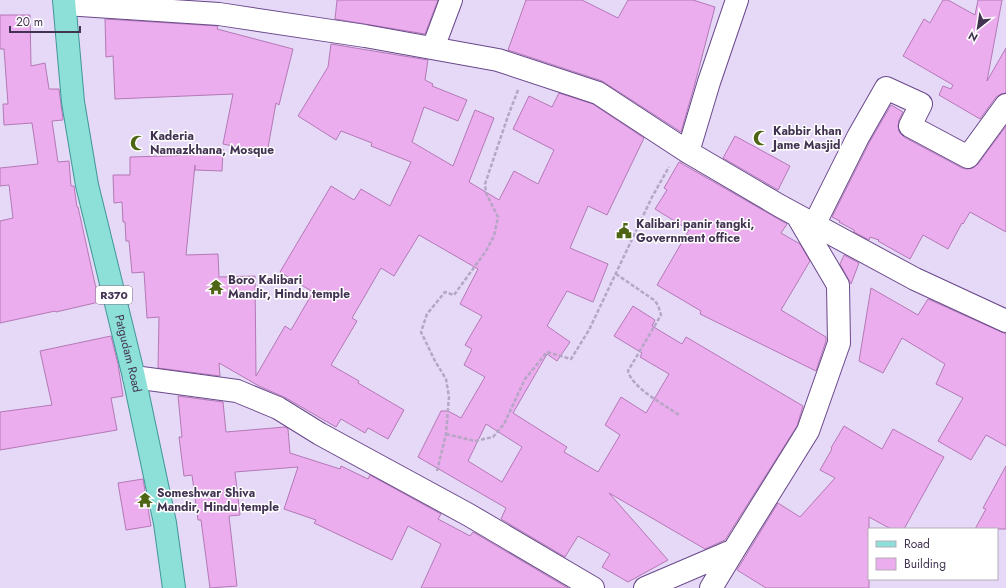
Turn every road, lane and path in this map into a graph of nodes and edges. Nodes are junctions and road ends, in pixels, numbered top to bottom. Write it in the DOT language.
graph roads {
  1 [pos="451,0"];
  2 [pos="737,0"];
  3 [pos="64,2"];
  4 [pos="433,48"];
  5 [pos="526,69"];
  6 [pos="1006,105"];
  7 [pos="684,150"];
  8 [pos="805,220"];
  9 [pos="616,274"];
  10 [pos="1006,321"];
  11 [pos="134,377"];
  12 [pos="678,415"];
  13 [pos="446,434"];
  14 [pos="429,493"];
  15 [pos="734,550"];
  16 [pos="174,588"];
  17 [pos="593,588"];
  18 [pos="645,588"];
  19 [pos="711,588"];
  1 -- 4 [label="street"];
  2 -- 7 [label="street"];
  3 -- 4 [label="street"];
  3 -- 11 [label="main road, Patgudam Road / R370"];
  4 -- 5 [label="street"];
  5 -- 7 [label="street"];
  5 -- 13 [label="path"];
  6 -- 8 [label="street"];
  7 -- 8 [label="street"];
  7 -- 9 [label="path"];
  8 -- 10 [label="street"];
  8 -- 15 [label="street"];
  9 -- 12 [label="path"];
  9 -- 13 [label="path"];
  11 -- 14 [label="street"];
  11 -- 16 [label="main road, Patgudam Road / R370"];
  13 -- 14 [label="path"];
  14 -- 17 [label="street"];
  15 -- 18 [label="street"];
  15 -- 19 [label="street"];
}
